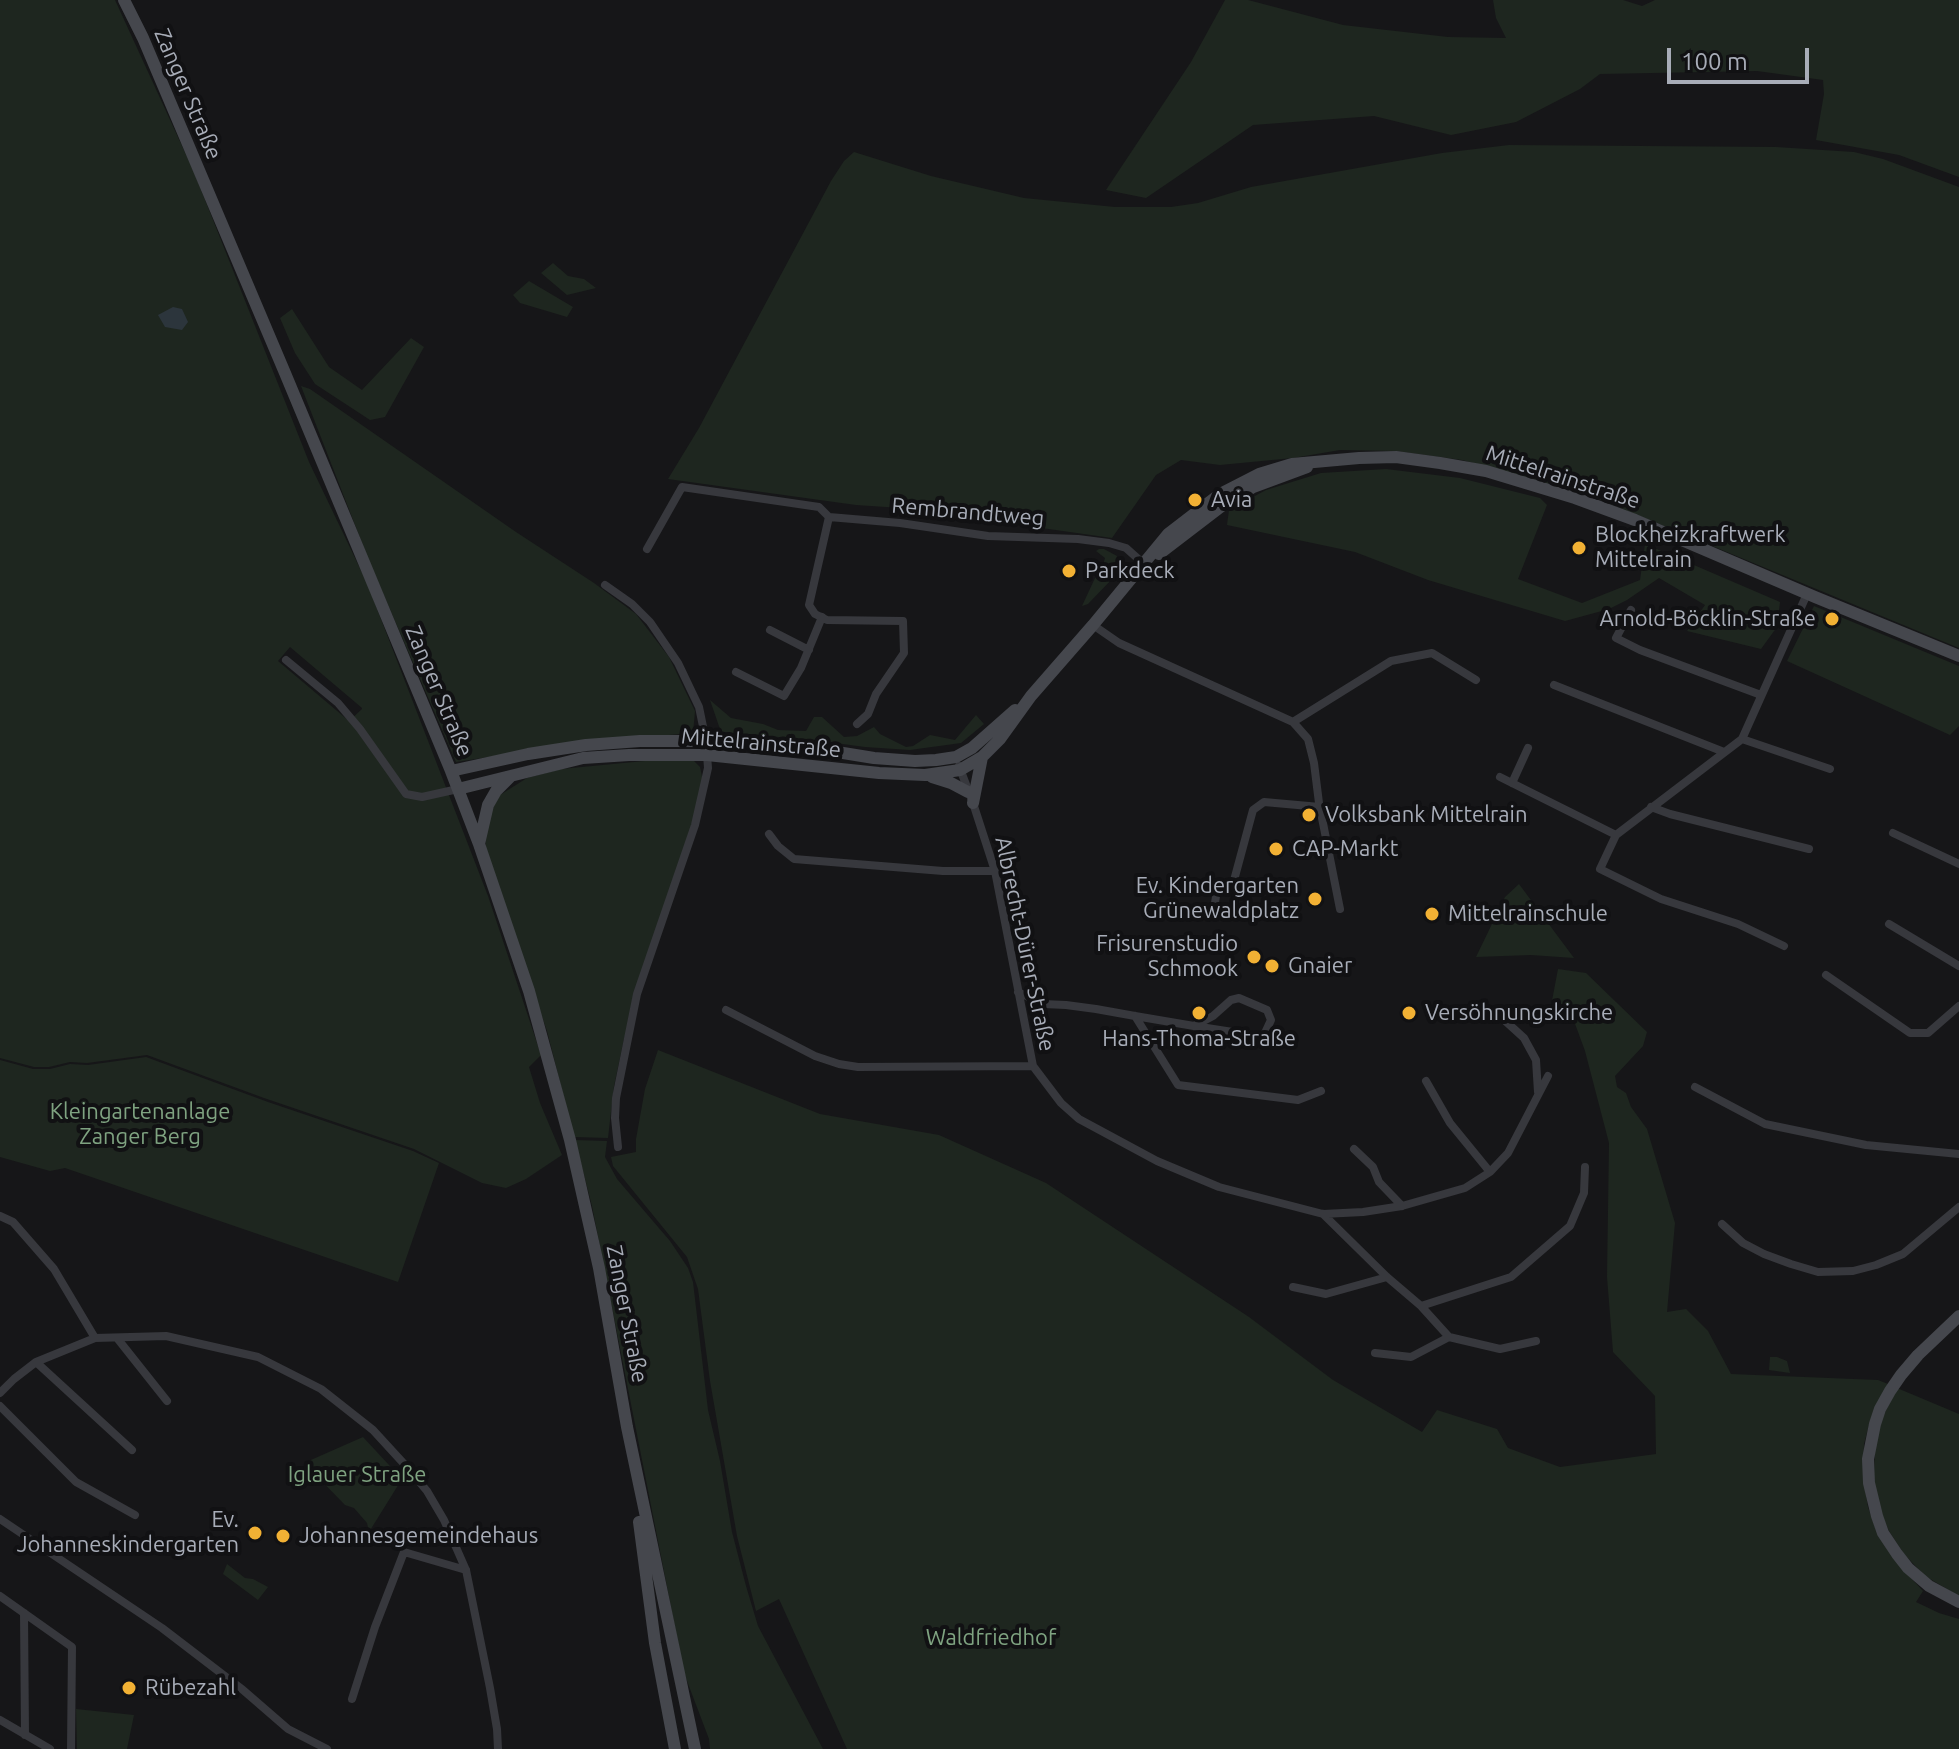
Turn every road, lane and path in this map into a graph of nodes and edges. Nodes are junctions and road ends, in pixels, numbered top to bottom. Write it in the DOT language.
graph roads {
  1 [pos="124,0"];
  2 [pos="829,517"];
  3 [pos="647,549"];
  4 [pos="1145,565"];
  5 [pos="605,585"];
  6 [pos="1807,594"];
  7 [pos="1631,610"];
  8 [pos="822,617"];
  9 [pos="1093,625"];
  10 [pos="770,630"];
  11 [pos="809,650"];
  12 [pos="1959,656"];
  13 [pos="286,660"];
  14 [pos="736,672"];
  15 [pos="1476,680"];
  16 [pos="1554,685"];
  17 [pos="1761,695"];
  18 [pos="1031,696"];
  19 [pos="1293,722"];
  20 [pos="857,724"];
  21 [pos="1742,739"];
  22 [pos="706,741"];
  23 [pos="1528,748"];
  24 [pos="1724,752"];
  25 [pos="707,755"];
  26 [pos="982,757"];
  27 [pos="958,764"];
  28 [pos="1830,769"];
  29 [pos="451,771"];
  30 [pos="513,775"];
  31 [pos="925,775"];
  32 [pos="1500,777"];
  33 [pos="1512,783"];
  34 [pos="458,789"];
  35 [pos="971,797"];
  36 [pos="1320,807"];
  37 [pos="1651,807"];
  38 [pos="1893,833"];
  39 [pos="769,834"];
  40 [pos="1616,835"];
  41 [pos="479,844"];
  42 [pos="1809,849"];
  43 [pos="1959,864"];
  44 [pos="995,871"];
  45 [pos="1214,909"];
  46 [pos="1340,909"];
  47 [pos="1889,924"];
  48 [pos="1784,946"];
  49 [pos="1959,966"];
  50 [pos="1826,975"];
  51 [pos="1018,992"];
  52 [pos="726,1010"];
  53 [pos="1957,1010"];
  54 [pos="1135,1016"];
  55 [pos="1502,1018"];
  56 [pos="1194,1026"];
  57 [pos="1033,1066"];
  58 [pos="1548,1076"];
  59 [pos="1426,1081"];
  60 [pos="1695,1087"];
  61 [pos="1321,1091"];
  62 [pos="1539,1093"];
  63 [pos="618,1147"];
  64 [pos="1354,1149"];
  65 [pos="1959,1154"];
  66 [pos="1585,1167"];
  67 [pos="1490,1172"];
  68 [pos="1402,1206"];
  69 [pos="1959,1207"];
  70 [pos="1323,1214"];
  71 [pos="0,1216"];
  72 [pos="1722,1224"];
  73 [pos="1387,1277"];
  74 [pos="1293,1287"];
  75 [pos="1421,1306"];
  76 [pos="1957,1319"];
  77 [pos="1449,1337"];
  78 [pos="95,1338"];
  79 [pos="117,1338"];
  80 [pos="1536,1341"];
  81 [pos="1375,1353"];
  82 [pos="36,1362"];
  83 [pos="0,1393"];
  84 [pos="167,1401"];
  85 [pos="0,1406"];
  86 [pos="627,1427"];
  87 [pos="132,1450"];
  88 [pos="135,1515"];
  89 [pos="0,1519"];
  90 [pos="466,1570"];
  91 [pos="0,1596"];
  92 [pos="1959,1602"];
  93 [pos="24,1613"];
  94 [pos="352,1699"];
  95 [pos="0,1720"];
  96 [pos="25,1735"];
  97 [pos="50,1749"];
  98 [pos="71,1749"];
  99 [pos="327,1749"];
  100 [pos="498,1749"];
  101 [pos="675,1749"];
  102 [pos="695,1749"];
  1 -- 29 [label="street, Zanger Straße"];
  2 -- 3 [label="street, Rembrandtweg"];
  2 -- 4 [label="street, Rembrandtweg"];
  2 -- 8 [label="street"];
  4 -- 6 [label="street, Mittelrainstraße"];
  4 -- 9 [label="street, Mittelrainstraße"];
  5 -- 22 [label="street"];
  6 -- 12 [label="street, Mittelrainstraße"];
  6 -- 17 [label="street"];
  7 -- 17 [label="street"];
  8 -- 11 [label="street"];
  8 -- 20 [label="street"];
  9 -- 18 [label="street, Mittelrainstraße"];
  9 -- 19 [label="street"];
  10 -- 11 [label="street"];
  11 -- 14 [label="street"];
  13 -- 34 [label="street"];
  15 -- 19 [label="street"];
  16 -- 24 [label="street"];
  17 -- 21 [label="street"];
  18 -- 26 [label="street, Mittelrainstraße"];
  18 -- 27 [label="street, Mittelrainstraße"];
  19 -- 36 [label="street"];
  21 -- 24 [label="street"];
  21 -- 28 [label="street"];
  22 -- 25 [label="street"];
  22 -- 27 [label="street, Mittelrainstraße"];
  22 -- 29 [label="street, Mittelrainstraße"];
  23 -- 33 [label="street"];
  24 -- 37 [label="street"];
  25 -- 30 [label="street, Mittelrainstraße"];
  25 -- 31 [label="street, Mittelrainstraße"];
  25 -- 63 [label="street"];
  26 -- 27 [label="street, Mittelrainstraße"];
  26 -- 35 [label="street"];
  27 -- 31 [label="street, Mittelrainstraße"];
  27 -- 35 [label="street, Albrecht-Dürer-Straße"];
  29 -- 34 [label="street, Zanger Straße"];
  30 -- 34 [label="street, Mittelrainstraße"];
  30 -- 41 [label="street"];
  31 -- 35 [label="street"];
  32 -- 33 [label="street"];
  33 -- 40 [label="street"];
  34 -- 41 [label="street, Zanger Straße"];
  35 -- 44 [label="street, Albrecht-Dürer-Straße"];
  36 -- 45 [label="street"];
  36 -- 46 [label="street"];
  37 -- 40 [label="street"];
  37 -- 42 [label="street"];
  38 -- 43 [label="street"];
  39 -- 44 [label="street"];
  40 -- 48 [label="street"];
  41 -- 86 [label="street, Zanger Straße"];
  44 -- 51 [label="street, Albrecht-Dürer-Straße"];
  47 -- 49 [label="street"];
  50 -- 53 [label="street"];
  51 -- 54 [label="street"];
  51 -- 57 [label="street, Albrecht-Dürer-Straße"];
  52 -- 57 [label="street"];
  54 -- 56 [label="street"];
  54 -- 61 [label="street"];
  55 -- 62 [label="street"];
  56 -- 56 [label="street"];
  57 -- 70 [label="street, Albrecht-Dürer-Straße"];
  58 -- 62 [label="street, Albrecht-Dürer-Straße"];
  59 -- 67 [label="street"];
  60 -- 65 [label="street"];
  62 -- 67 [label="street, Albrecht-Dürer-Straße"];
  64 -- 68 [label="street"];
  66 -- 75 [label="street"];
  67 -- 68 [label="street, Albrecht-Dürer-Straße"];
  68 -- 70 [label="street, Albrecht-Dürer-Straße"];
  69 -- 72 [label="street"];
  70 -- 73 [label="street"];
  71 -- 78 [label="street"];
  73 -- 74 [label="street"];
  73 -- 75 [label="street"];
  75 -- 77 [label="street"];
  76 -- 92 [label="street"];
  77 -- 80 [label="street"];
  77 -- 81 [label="street"];
  78 -- 79 [label="street"];
  78 -- 82 [label="street"];
  79 -- 84 [label="street"];
  79 -- 90 [label="street"];
  82 -- 83 [label="street"];
  82 -- 87 [label="street"];
  85 -- 88 [label="street"];
  86 -- 101 [label="street, Zanger Straße"];
  86 -- 102 [label="street, Zanger Straße"];
  89 -- 99 [label="street"];
  90 -- 94 [label="street"];
  90 -- 100 [label="street"];
  91 -- 93 [label="street"];
  93 -- 96 [label="street"];
  93 -- 98 [label="street"];
  95 -- 96 [label="street"];
  96 -- 97 [label="street"];
}
